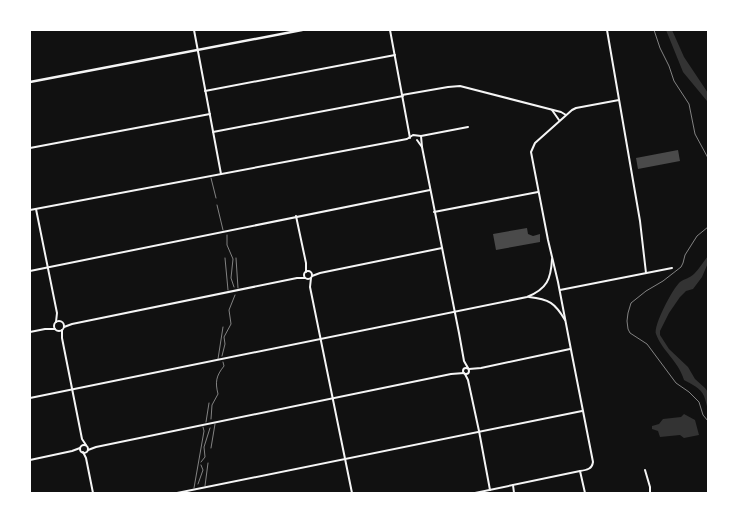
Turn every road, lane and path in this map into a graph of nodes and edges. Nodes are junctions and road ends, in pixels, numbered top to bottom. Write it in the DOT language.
graph roads {
  1 [pos="194,30"];
  2 [pos="302,30"];
  3 [pos="390,30"];
  4 [pos="606,30"];
  5 [pos="654,30"];
  6 [pos="197,50"];
  7 [pos="395,55"];
  8 [pos="30,82"];
  9 [pos="205,91"];
  10 [pos="402,95"];
  11 [pos="619,100"];
  12 [pos="552,110"];
  13 [pos="210,114"];
  14 [pos="566,115"];
  15 [pos="560,120"];
  16 [pos="468,127"];
  17 [pos="409,128"];
  18 [pos="213,132"];
  19 [pos="413,135"];
  20 [pos="421,136"];
  21 [pos="410,138"];
  22 [pos="417,140"];
  23 [pos="422,147"];
  24 [pos="30,148"];
  25 [pos="708,158"];
  26 [pos="221,174"];
  27 [pos="211,176"];
  28 [pos="430,190"];
  29 [pos="538,192"];
  30 [pos="216,198"];
  31 [pos="217,205"];
  32 [pos="36,209"];
  33 [pos="30,210"];
  34 [pos="434,212"];
  35 [pos="296,216"];
  36 [pos="708,227"];
  37 [pos="223,232"];
  38 [pos="442,248"];
  39 [pos="225,258"];
  40 [pos="236,258"];
  41 [pos="552,259"];
  42 [pos="306,263"];
  43 [pos="47,268"];
  44 [pos="672,268"];
  45 [pos="30,271"];
  46 [pos="310,272"];
  47 [pos="305,273"];
  48 [pos="320,273"];
  49 [pos="646,273"];
  50 [pos="311,277"];
  51 [pos="297,278"];
  52 [pos="306,278"];
  53 [pos="310,287"];
  54 [pos="238,290"];
  55 [pos="560,290"];
  56 [pos="228,292"];
  57 [pos="527,297"];
  58 [pos="454,312"];
  59 [pos="57,313"];
  60 [pos="60,321"];
  61 [pos="566,322"];
  62 [pos="55,323"];
  63 [pos="63,323"];
  64 [pos="72,324"];
  65 [pos="223,327"];
  66 [pos="63,328"];
  67 [pos="45,329"];
  68 [pos="56,330"];
  69 [pos="30,332"];
  70 [pos="62,338"];
  71 [pos="321,339"];
  72 [pos="570,349"];
  73 [pos="218,360"];
  74 [pos="466,371"];
  75 [pos="72,389"];
  76 [pos="30,398"];
  77 [pos="333,398"];
  78 [pos="209,403"];
  79 [pos="582,410"];
  80 [pos="708,421"];
  81 [pos="215,422"];
  82 [pos="203,424"];
  83 [pos="206,424"];
  84 [pos="479,431"];
  85 [pos="82,439"];
  86 [pos="86,445"];
  87 [pos="96,447"];
  88 [pos="210,448"];
  89 [pos="81,449"];
  90 [pos="87,451"];
  91 [pos="86,458"];
  92 [pos="345,459"];
  93 [pos="30,460"];
  94 [pos="208,463"];
  95 [pos="645,470"];
  96 [pos="580,471"];
  97 [pos="513,485"];
  98 [pos="205,487"];
  99 [pos="194,490"];
  100 [pos="490,490"];
  101 [pos="93,493"];
  102 [pos="177,493"];
  103 [pos="352,493"];
  104 [pos="475,493"];
  105 [pos="514,493"];
  106 [pos="585,493"];
  107 [pos="650,493"];
  1 -- 6 [label="street"];
  2 -- 6 [label="main road"];
  3 -- 7 [label="street"];
  4 -- 11 [label="street"];
  5 -- 25 [label="path"];
  6 -- 8 [label="main road"];
  6 -- 9 [label="street"];
  7 -- 9 [label="street"];
  7 -- 10 [label="street"];
  9 -- 13 [label="street"];
  10 -- 12 [label="street"];
  10 -- 17 [label="street"];
  10 -- 18 [label="street"];
  11 -- 14 [label="street"];
  11 -- 49 [label="street"];
  12 -- 14 [label="street"];
  12 -- 15 [label="street"];
  13 -- 18 [label="street"];
  13 -- 24 [label="street"];
  14 -- 15 [label="street"];
  15 -- 29 [label="street"];
  16 -- 20 [label="street"];
  17 -- 19 [label="street"];
  17 -- 21 [label="street"];
  18 -- 26 [label="street"];
  19 -- 20 [label="street"];
  19 -- 21 [label="street"];
  20 -- 22 [label="street"];
  20 -- 23 [label="street"];
  21 -- 22 [label="street"];
  21 -- 26 [label="street"];
  22 -- 23 [label="street"];
  23 -- 28 [label="street"];
  26 -- 27 [label="street"];
  27 -- 30 [label="lane"];
  27 -- 32 [label="street"];
  28 -- 34 [label="street"];
  28 -- 35 [label="street"];
  29 -- 34 [label="street"];
  29 -- 41 [label="street"];
  31 -- 37 [label="lane"];
  32 -- 33 [label="street"];
  32 -- 43 [label="street"];
  34 -- 38 [label="street"];
  35 -- 37 [label="street"];
  35 -- 42 [label="street"];
  36 -- 80 [label="path"];
  37 -- 43 [label="street"];
  38 -- 48 [label="street"];
  38 -- 58 [label="street"];
  39 -- 56 [label="lane"];
  40 -- 54 [label="lane"];
  41 -- 55 [label="street"];
  41 -- 57 [label="street"];
  42 -- 46 [label="street"];
  42 -- 47 [label="street"];
  43 -- 45 [label="street"];
  43 -- 59 [label="street"];
  44 -- 49 [label="street"];
  46 -- 47 [label="street"];
  46 -- 48 [label="street"];
  46 -- 50 [label="street"];
  47 -- 51 [label="street"];
  47 -- 52 [label="street"];
  48 -- 50 [label="street"];
  49 -- 55 [label="street"];
  50 -- 52 [label="street"];
  50 -- 53 [label="street"];
  51 -- 52 [label="street"];
  51 -- 54 [label="street"];
  52 -- 53 [label="street"];
  53 -- 71 [label="street"];
  54 -- 56 [label="street"];
  55 -- 61 [label="street"];
  56 -- 64 [label="street"];
  57 -- 58 [label="street"];
  57 -- 61 [label="street"];
  58 -- 71 [label="street"];
  58 -- 74 [label="street"];
  59 -- 60 [label="street"];
  59 -- 62 [label="street"];
  60 -- 62 [label="street"];
  60 -- 63 [label="street"];
  61 -- 72 [label="street"];
  62 -- 67 [label="street"];
  62 -- 68 [label="street"];
  63 -- 64 [label="street"];
  63 -- 66 [label="street"];
  64 -- 66 [label="street"];
  65 -- 73 [label="lane"];
  66 -- 68 [label="street"];
  66 -- 70 [label="street"];
  67 -- 68 [label="street"];
  67 -- 69 [label="street"];
  68 -- 70 [label="street"];
  70 -- 75 [label="street"];
  71 -- 73 [label="street"];
  71 -- 77 [label="street"];
  72 -- 74 [label="street"];
  72 -- 79 [label="street"];
  73 -- 75 [label="street"];
  74 -- 77 [label="street"];
  74 -- 84 [label="street"];
  75 -- 76 [label="street"];
  75 -- 85 [label="street"];
  77 -- 81 [label="street"];
  77 -- 92 [label="street"];
  78 -- 83 [label="lane"];
  79 -- 84 [label="street"];
  79 -- 96 [label="street"];
  81 -- 83 [label="street"];
  81 -- 88 [label="lane"];
  82 -- 83 [label="street"];
  82 -- 87 [label="street"];
  82 -- 99 [label="lane"];
  84 -- 92 [label="street"];
  84 -- 100 [label="street"];
  85 -- 86 [label="street"];
  85 -- 89 [label="street"];
  86 -- 87 [label="street"];
  86 -- 89 [label="street"];
  86 -- 90 [label="street"];
  87 -- 90 [label="street"];
  89 -- 90 [label="street"];
  89 -- 91 [label="street"];
  89 -- 93 [label="street"];
  90 -- 91 [label="street"];
  91 -- 101 [label="street"];
  92 -- 98 [label="street"];
  92 -- 103 [label="street"];
  94 -- 98 [label="lane"];
  95 -- 107 [label="street"];
  96 -- 97 [label="street"];
  96 -- 106 [label="street"];
  97 -- 100 [label="street"];
  97 -- 105 [label="street"];
  98 -- 99 [label="street"];
  99 -- 102 [label="street"];
  100 -- 104 [label="street"];
}
